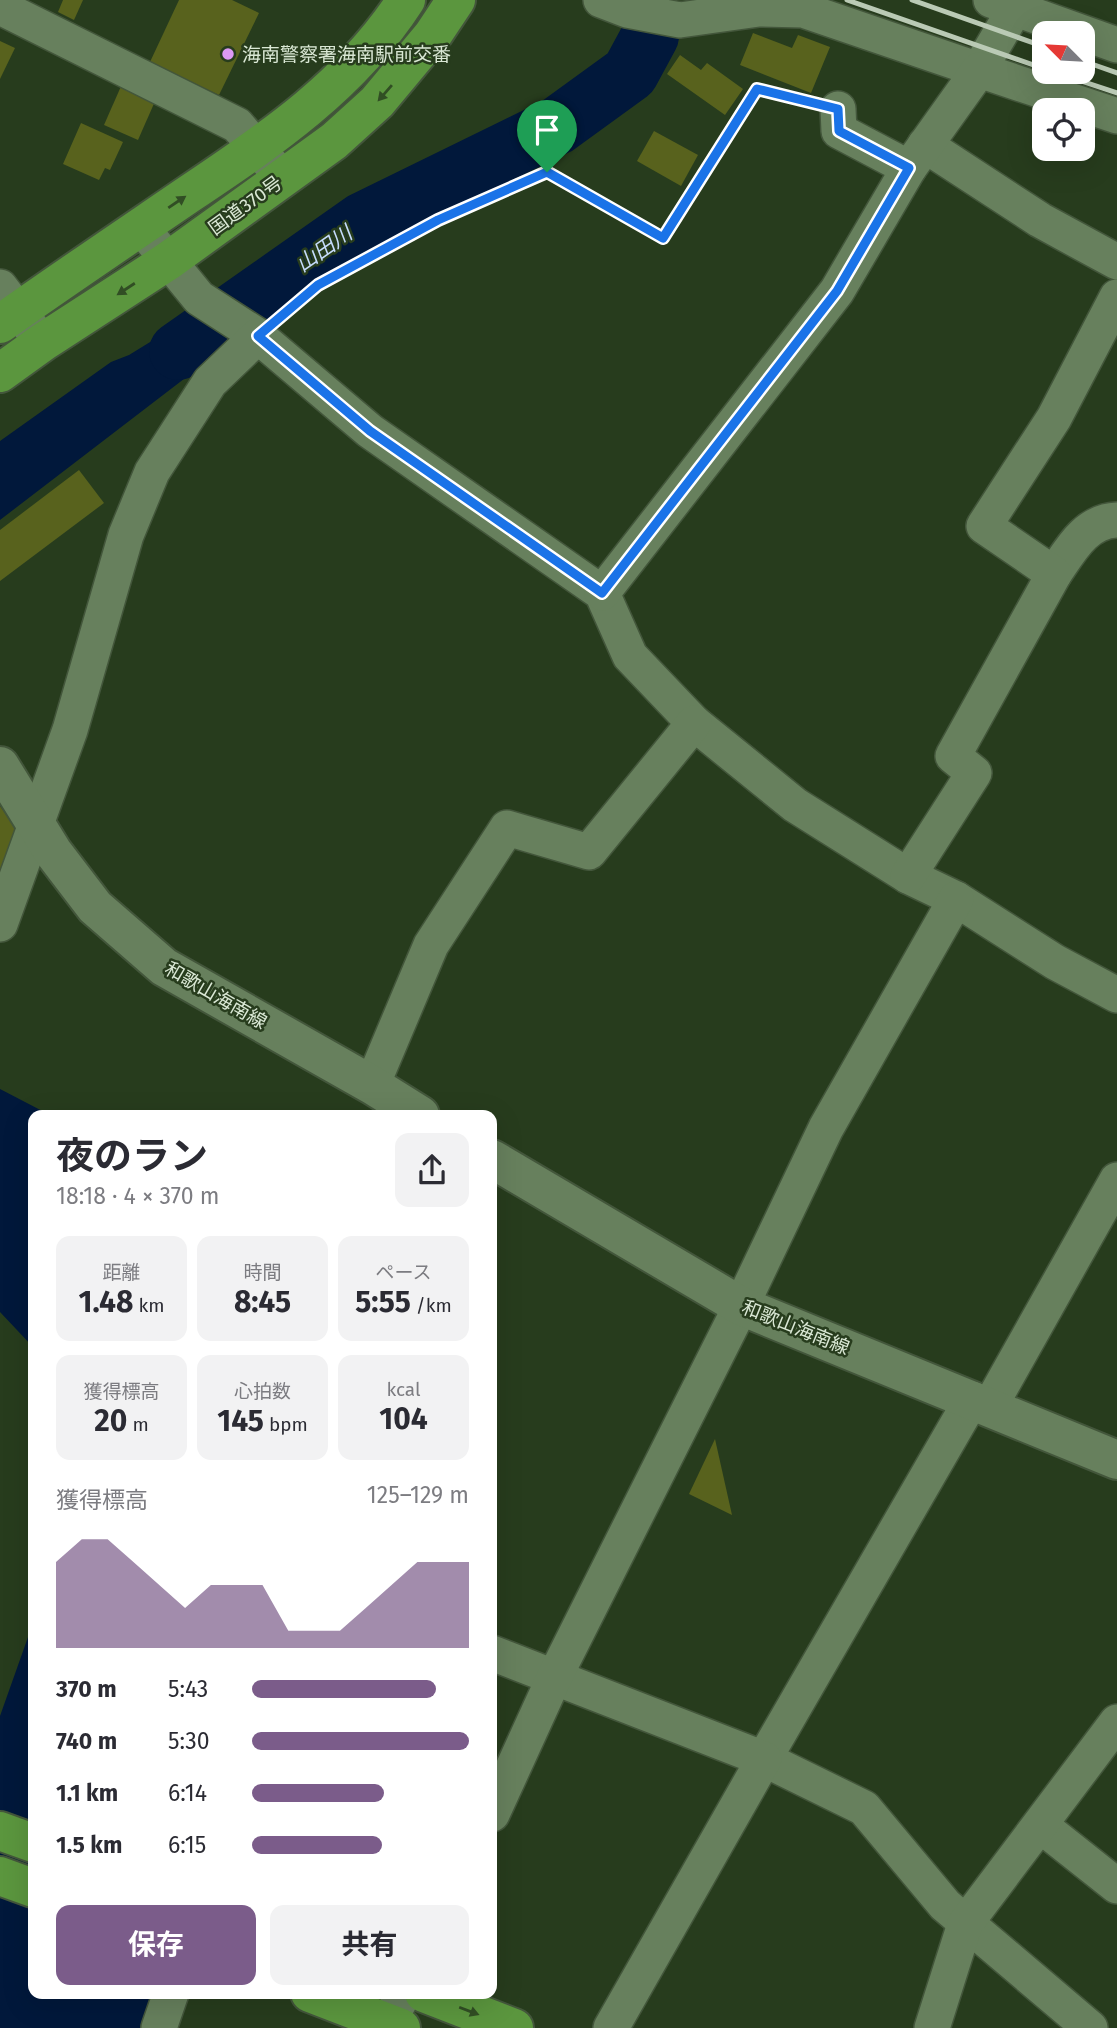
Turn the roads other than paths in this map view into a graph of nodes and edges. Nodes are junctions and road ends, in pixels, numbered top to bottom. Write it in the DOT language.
graph roads {
  1 [pos="406,0"];
  2 [pos="456,0"];
  3 [pos="601,0"];
  4 [pos="1008,3"];
  5 [pos="0,7"];
  6 [pos="1117,45"];
  7 [pos="979,70"];
  8 [pos="838,109"];
  9 [pos="1117,116"];
  10 [pos="257,148"];
  11 [pos="917,157"];
  12 [pos="284,178"];
  13 [pos="141,227"];
  14 [pos="169,261"];
  15 [pos="1117,262"];
  16 [pos="1117,297"];
  17 [pos="6,308"];
  18 [pos="253,333"];
  19 [pos="43,342"];
  20 [pos="0,373"];
  21 [pos="1117,520"];
  22 [pos="1055,574"];
  23 [pos="602,593"];
  24 [pos="694,723"];
  25 [pos="0,766"];
  26 [pos="36,825"];
  27 [pos="908,876"];
  28 [pos="956,899"];
  29 [pos="0,924"];
  30 [pos="1117,995"];
  31 [pos="372,1085"];
  32 [pos="412,1110"];
  33 [pos="497,1162"];
  34 [pos="1117,1180"];
  35 [pos="741,1306"];
  36 [pos="981,1402"];
  37 [pos="1117,1460"];
  38 [pos="497,1655"];
  39 [pos="555,1676"];
  40 [pos="1117,1722"];
  41 [pos="764,1759"];
  42 [pos="497,1803"];
  43 [pos="1040,1825"];
  44 [pos="0,1830"];
  45 [pos="28,1841"];
  46 [pos="0,1876"];
  47 [pos="28,1886"];
  48 [pos="1117,1886"];
  49 [pos="965,1924"];
  50 [pos="168,1999"];
  51 [pos="330,1999"];
  52 [pos="439,1999"];
  53 [pos="394,2018"];
  54 [pos="159,2028"];
  55 [pos="514,2028"];
  56 [pos="611,2028"];
  57 [pos="932,2028"];
  58 [pos="1090,2028"];
  1 -- 10 [label="highway, 国道370号"];
  2 -- 12 [label="highway, 国道370号, one-way"];
  3 -- 7 [label="street"];
  4 -- 6 [label="street"];
  4 -- 7 [label="street"];
  5 -- 10 [label="street"];
  7 -- 9 [label="street"];
  7 -- 11 [label="street"];
  8 -- 11 [label="street"];
  10 -- 12 [label="street"];
  13 -- 10 [label="highway, 国道370号, one-way"];
  11 -- 15 [label="street"];
  11 -- 23 [label="street"];
  12 -- 14 [label="highway, 国道370号"];
  13 -- 14 [label="street"];
  13 -- 17 [label="highway, 国道370号"];
  14 -- 18 [label="street"];
  14 -- 19 [label="highway, 国道370号, one-way"];
  16 -- 22 [label="street"];
  17 -- 19 [label="street"];
  18 -- 23 [label="street"];
  18 -- 26 [label="street"];
  19 -- 20 [label="highway, 国道370号"];
  21 -- 22 [label="street"];
  22 -- 27 [label="street"];
  23 -- 24 [label="street"];
  24 -- 27 [label="street"];
  24 -- 31 [label="street"];
  25 -- 26 [label="main road, 和歌山海南線"];
  26 -- 29 [label="street"];
  26 -- 31 [label="main road, 和歌山海南線"];
  27 -- 28 [label="street"];
  28 -- 30 [label="street"];
  28 -- 35 [label="street"];
  31 -- 32 [label="main road, 和歌山海南線"];
  33 -- 35 [label="main road, 和歌山海南線"];
  34 -- 36 [label="street"];
  35 -- 36 [label="main road, 和歌山海南線"];
  35 -- 39 [label="street"];
  36 -- 37 [label="main road, 和歌山海南線"];
  36 -- 41 [label="street"];
  38 -- 39 [label="street"];
  39 -- 41 [label="street"];
  39 -- 42 [label="street"];
  40 -- 43 [label="street"];
  41 -- 49 [label="street"];
  41 -- 56 [label="street"];
  43 -- 48 [label="street"];
  43 -- 49 [label="street"];
  44 -- 45 [label="highway"];
  46 -- 47 [label="highway"];
  49 -- 57 [label="street"];
  49 -- 58 [label="street"];
  50 -- 54 [label="street"];
  51 -- 53 [label="highway"];
  52 -- 55 [label="highway, one-way"];
}
